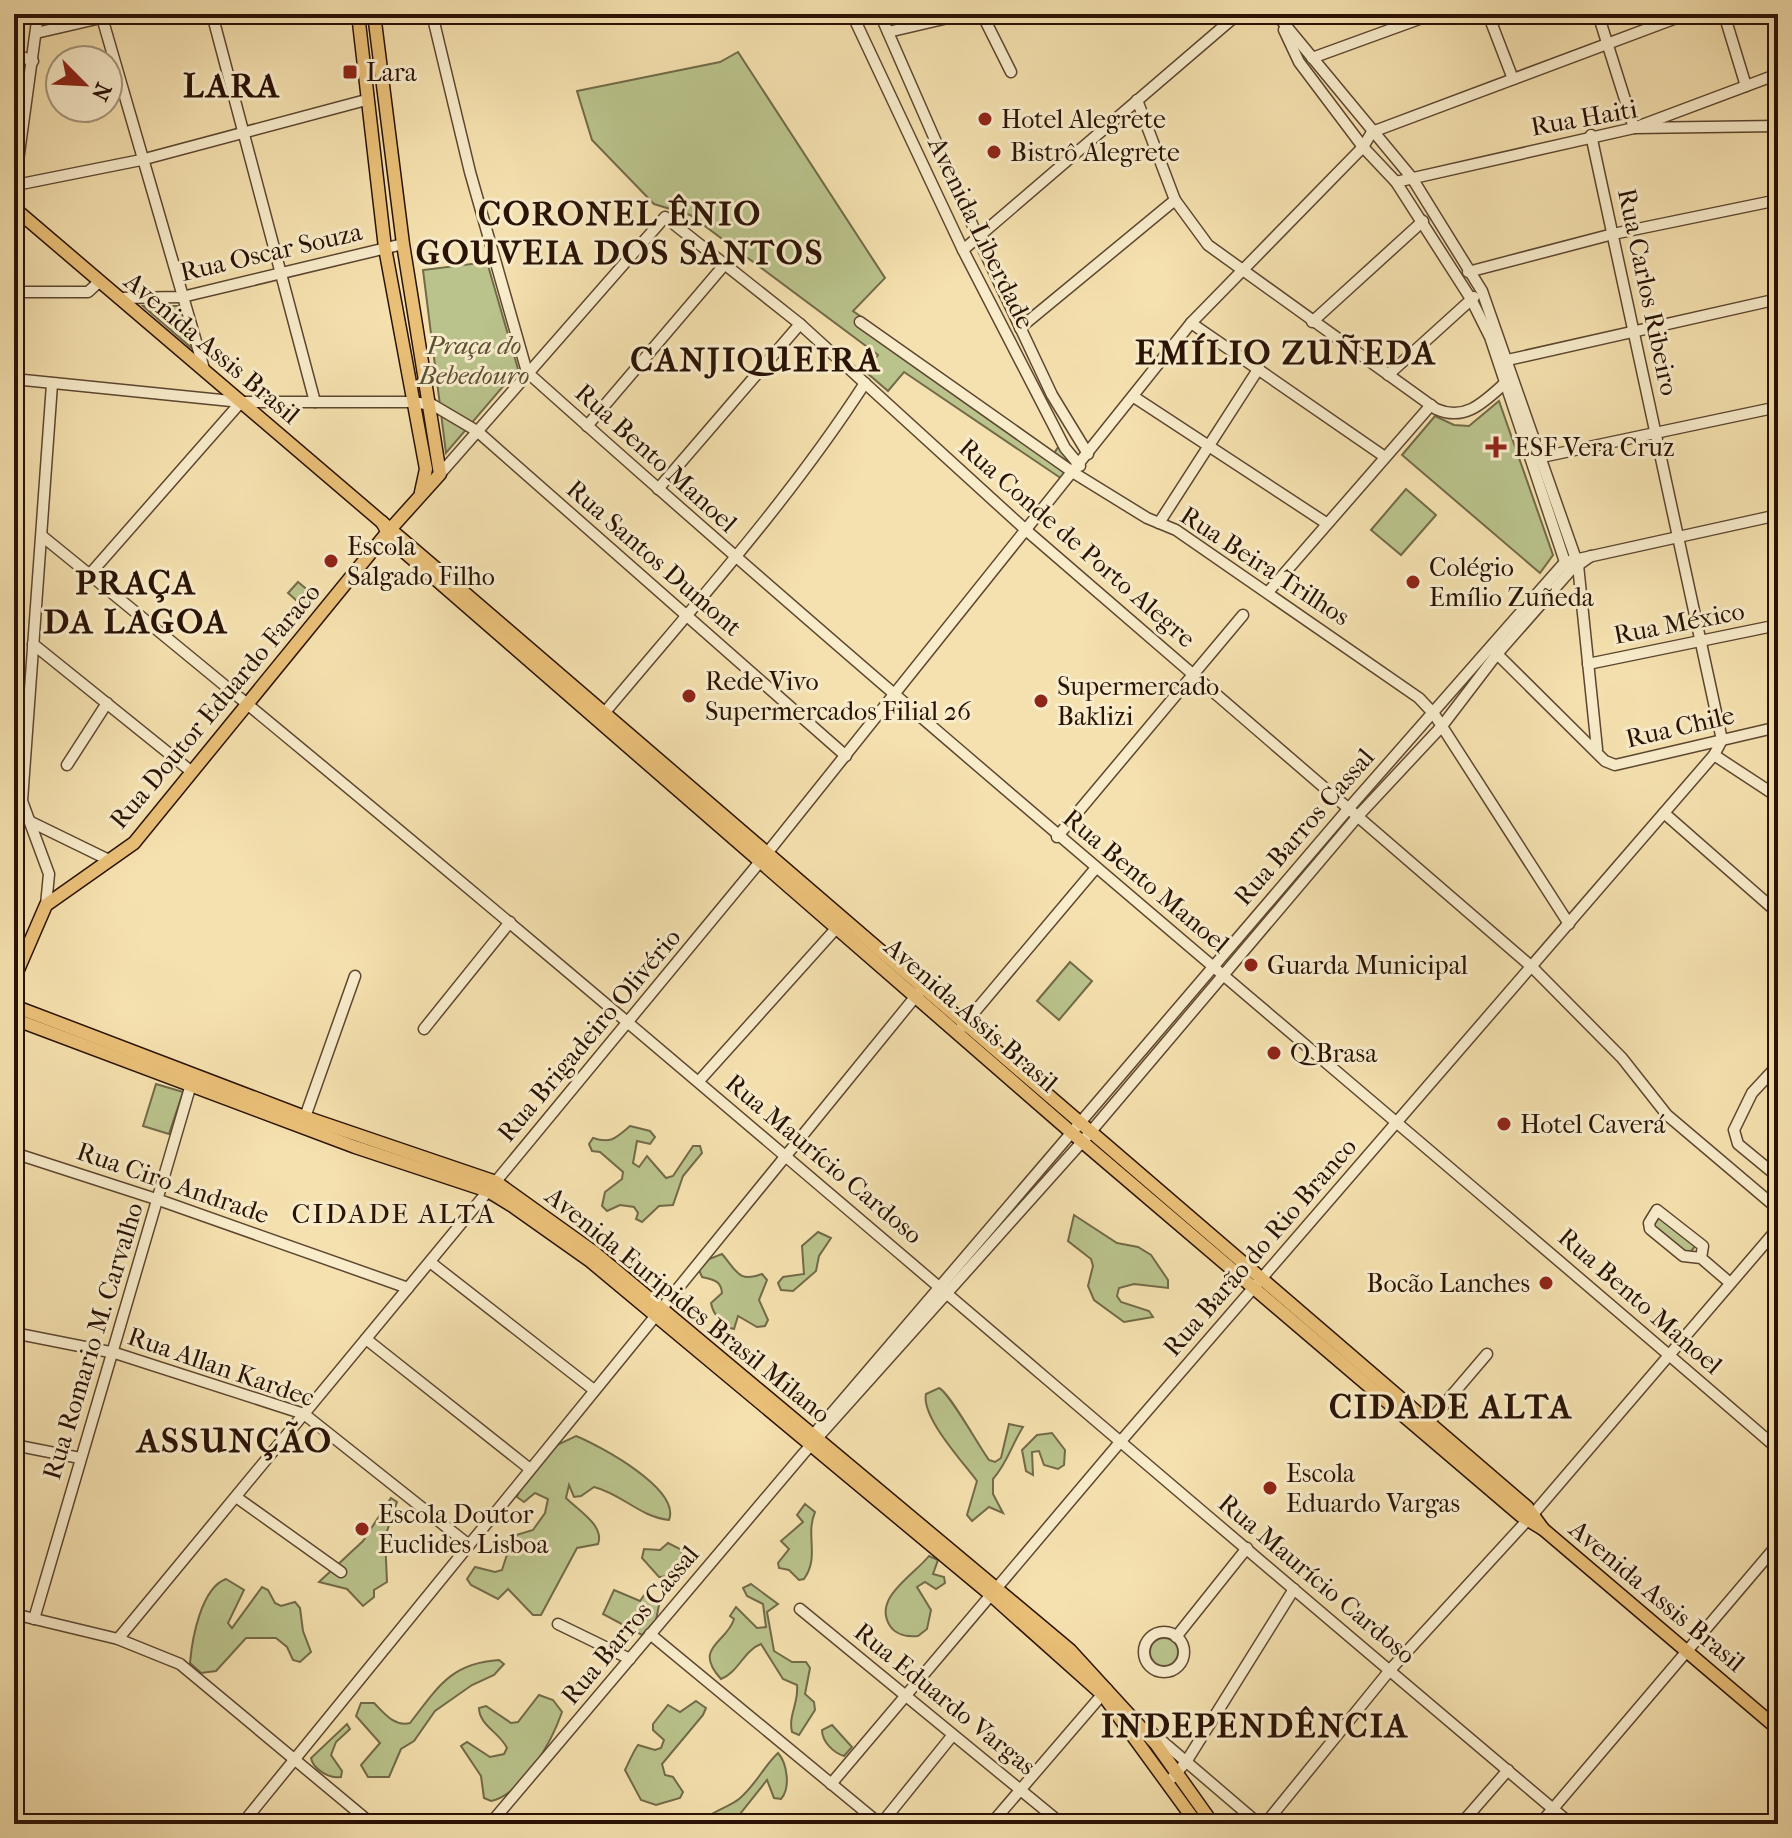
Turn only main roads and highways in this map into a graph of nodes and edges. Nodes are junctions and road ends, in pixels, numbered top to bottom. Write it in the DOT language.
graph roads {
  1 [pos="358,14"];
  2 [pos="374,14"];
  3 [pos="14,208"];
  4 [pos="419,497"];
  5 [pos="387,528"];
  6 [pos="14,979"];
  7 [pos="14,1006"];
  8 [pos="14,1019"];
  9 [pos="961,1028"];
  10 [pos="76,1036"];
  11 [pos="242,1098"];
  12 [pos="357,1142"];
  13 [pos="1137,1179"];
  14 [pos="1259,1283"];
  15 [pos="1530,1517"];
  16 [pos="1105,1692"];
  17 [pos="1778,1729"];
  18 [pos="1151,1748"];
  19 [pos="1172,1778"];
  20 [pos="1197,1824"];
  21 [pos="1213,1824"];
  1 -- 4 [label="main road"];
  2 -- 4 [label="main road, Rua Doutor Eduardo Faraco"];
  3 -- 5 [label="main road, Avenida Assis Brasil"];
  4 -- 5 [label="main road, Rua Doutor Eduardo Faraco"];
  5 -- 6 [label="main road, Rua Doutor Eduardo Faraco"];
  5 -- 9 [label="main road, Avenida Assis Brasil"];
  7 -- 10 [label="main road, Avenida Euripides Brasil Milano"];
  8 -- 10 [label="main road, Avenida Euripides Brasil Milano"];
  9 -- 13 [label="main road, Avenida Assis Brasil"];
  9 -- 13 [label="main road, Avenida Assis Brasil"];
  10 -- 11 [label="main road, Avenida Euripides Brasil Milano"];
  11 -- 12 [label="main road, Avenida Euripides Brasil Milano"];
  11 -- 12 [label="main road, Avenida Euripides Brasil Milano"];
  12 -- 16 [label="main road, Avenida Euripides Brasil Milano"];
  13 -- 14 [label="main road, Avenida Assis Brasil"];
  14 -- 15 [label="main road, Avenida Assis Brasil"];
  14 -- 15 [label="main road, Avenida Assis Brasil"];
  15 -- 17 [label="main road, Avenida Assis Brasil"];
  16 -- 18 [label="main road, Avenida Euripides Brasil Milano"];
  16 -- 18 [label="main road, Avenida Euripides Brasil Milano"];
  18 -- 19 [label="main road, Avenida Euripides Brasil Milano"];
  19 -- 20 [label="main road, Avenida Euripides Brasil Milano"];
  19 -- 21 [label="main road, Avenida Euripides Brasil Milano"];
}
